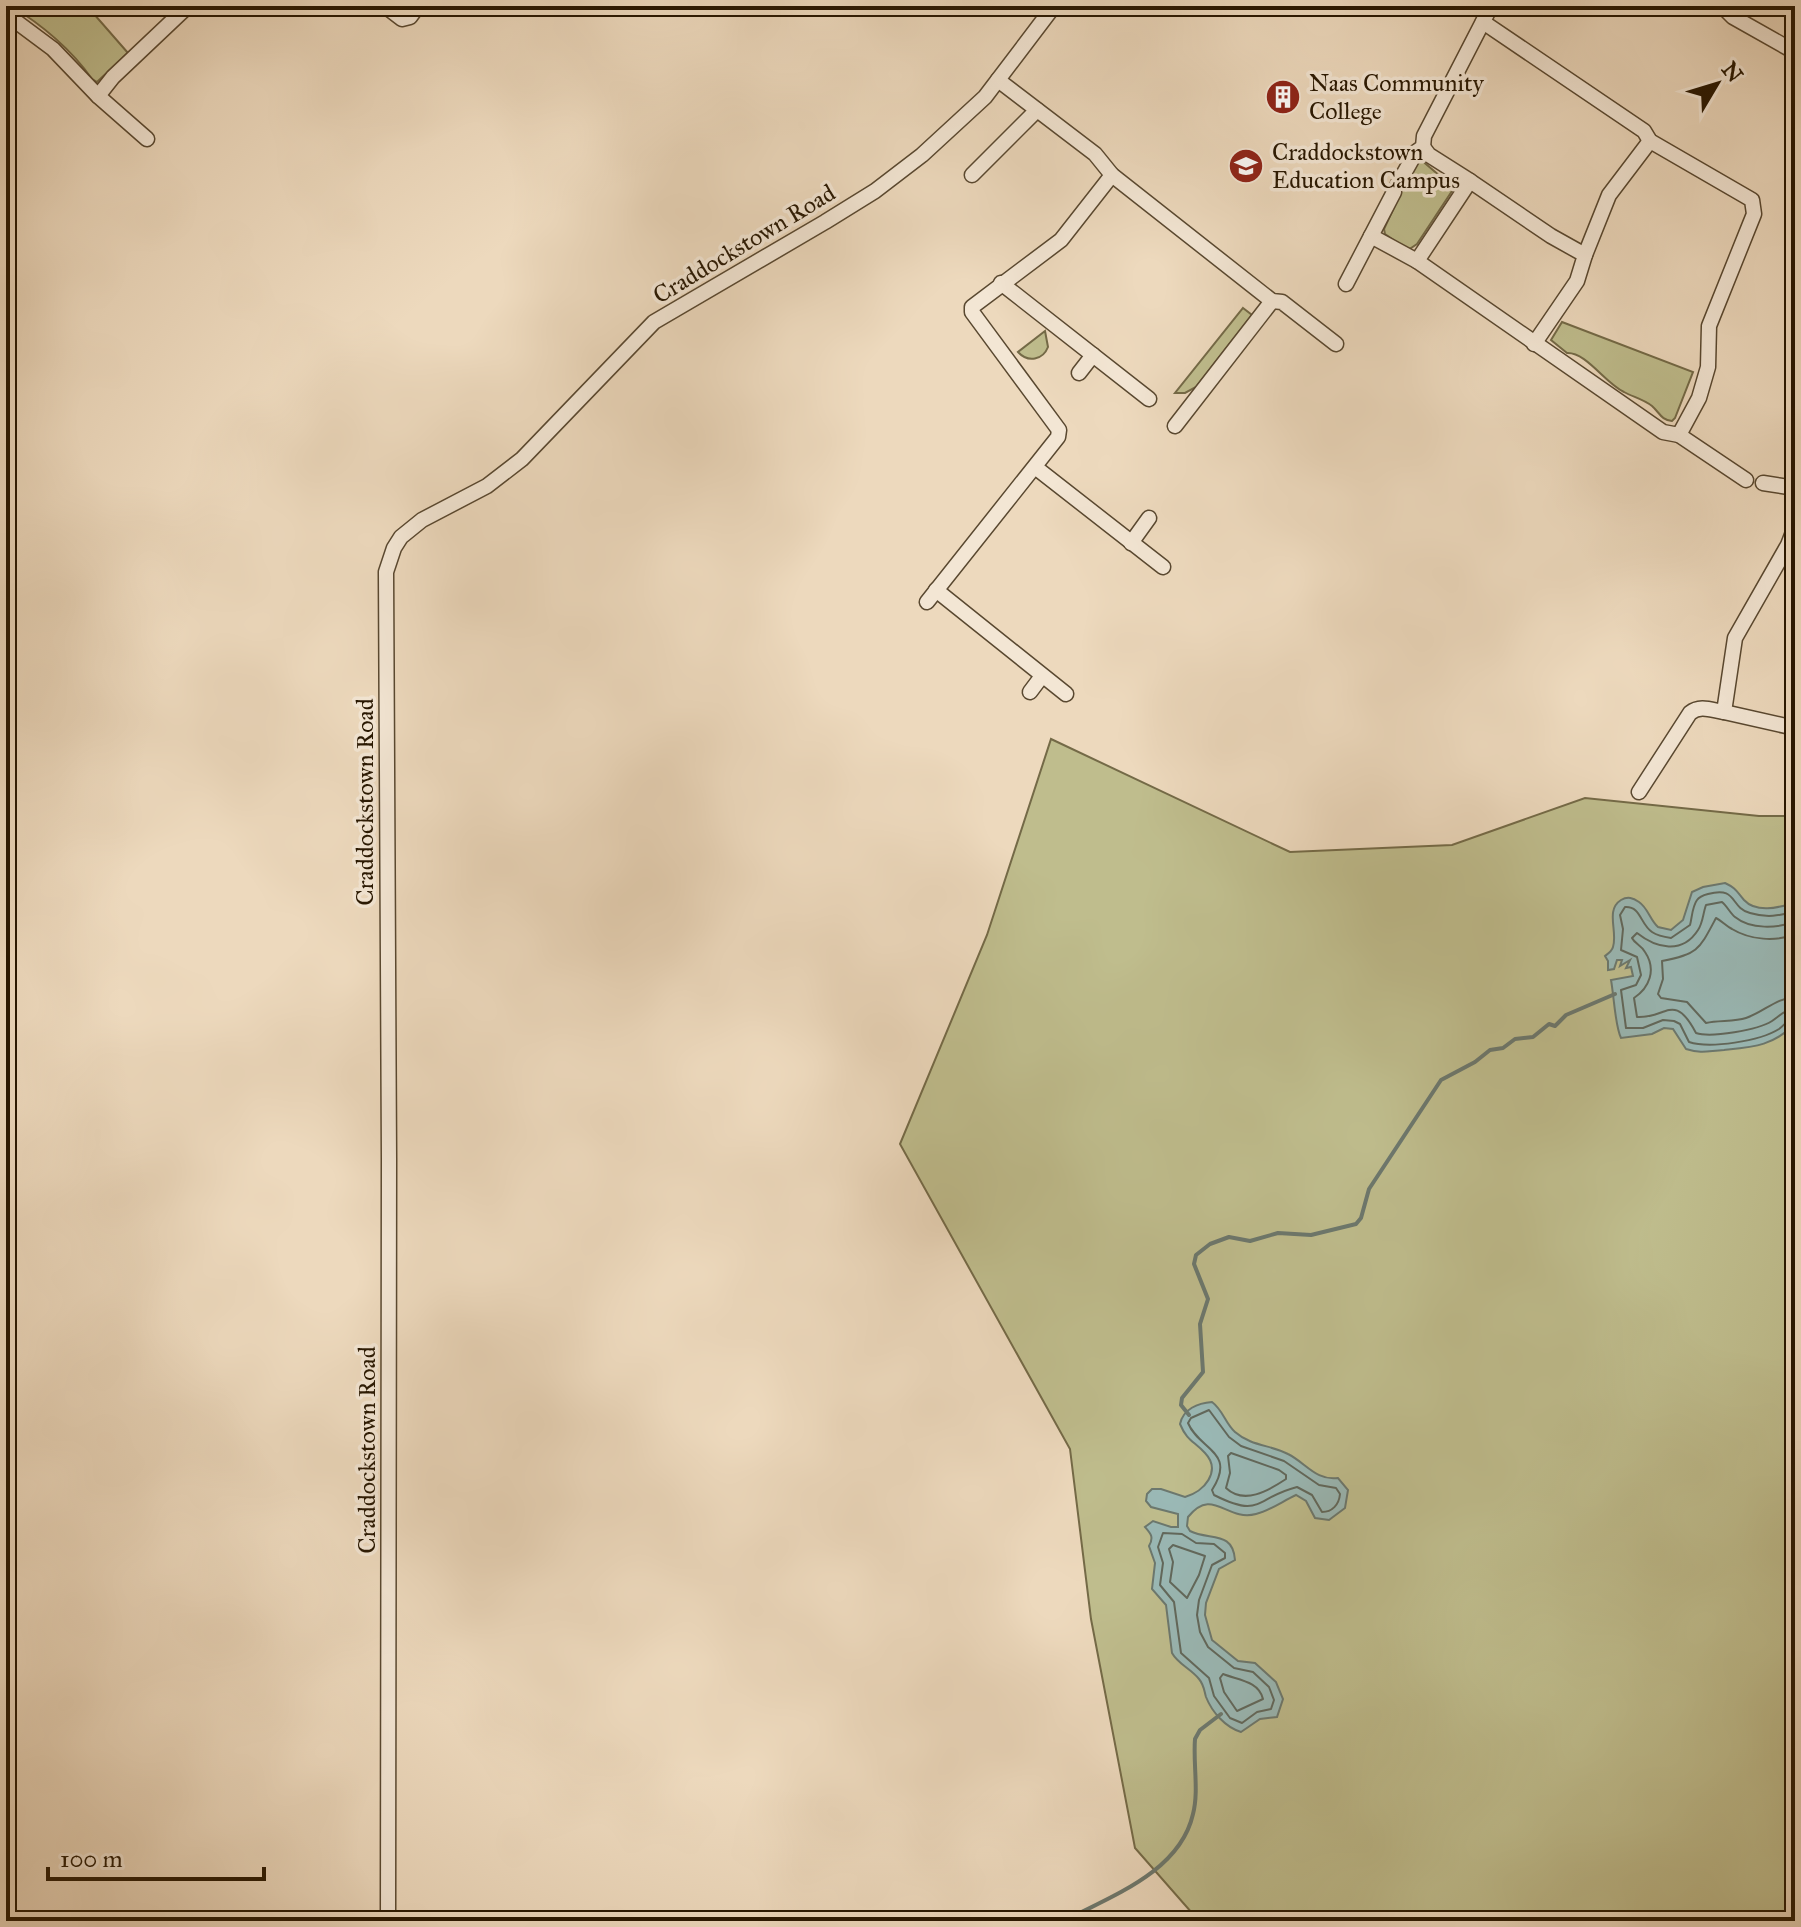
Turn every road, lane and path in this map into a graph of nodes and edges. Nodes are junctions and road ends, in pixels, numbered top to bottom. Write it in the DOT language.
graph roads {
  1 [pos="188,6"];
  2 [pos="385,6"];
  3 [pos="418,6"];
  4 [pos="1054,6"];
  5 [pos="1491,6"];
  6 [pos="1722,6"];
  7 [pos="6,14"];
  8 [pos="1483,22"];
  9 [pos="1795,52"];
  10 [pos="998,80"];
  11 [pos="98,96"];
  12 [pos="1037,110"];
  13 [pos="147,139"];
  14 [pos="1650,141"];
  15 [pos="1423,147"];
  16 [pos="972,175"];
  17 [pos="1112,175"];
  18 [pos="1470,181"];
  19 [pos="1371,236"];
  20 [pos="1585,255"];
  21 [pos="1417,261"];
  22 [pos="1001,283"];
  23 [pos="1346,284"];
  24 [pos="1272,301"];
  25 [pos="1336,344"];
  26 [pos="1534,344"];
  27 [pos="1093,355"];
  28 [pos="1079,373"];
  29 [pos="1149,399"];
  30 [pos="1175,426"];
  31 [pos="1679,435"];
  32 [pos="1035,467"];
  33 [pos="1746,480"];
  34 [pos="1763,483"];
  35 [pos="1795,488"];
  36 [pos="1149,518"];
  37 [pos="1795,527"];
  38 [pos="1131,543"];
  39 [pos="1163,567"];
  40 [pos="1042,676"];
  41 [pos="1030,692"];
  42 [pos="1066,694"];
  43 [pos="1724,712"];
  44 [pos="1795,728"];
  45 [pos="1639,792"];
  46 [pos="388,1921"];
  1 -- 11 [label="street"];
  2 -- 3 [label="street"];
  4 -- 10 [label="street, Craddockstown Road"];
  5 -- 8 [label="street"];
  6 -- 9 [label="street"];
  7 -- 11 [label="street"];
  8 -- 14 [label="street"];
  8 -- 15 [label="street"];
  10 -- 12 [label="street"];
  10 -- 46 [label="street, Craddockstown Road"];
  11 -- 13 [label="street"];
  12 -- 16 [label="street"];
  12 -- 17 [label="street"];
  14 -- 20 [label="street"];
  14 -- 31 [label="street"];
  15 -- 18 [label="street"];
  15 -- 19 [label="street"];
  17 -- 22 [label="street"];
  17 -- 24 [label="street"];
  18 -- 20 [label="street"];
  18 -- 21 [label="street"];
  19 -- 21 [label="street"];
  19 -- 23 [label="street"];
  20 -- 26 [label="street"];
  21 -- 26 [label="street"];
  22 -- 27 [label="street"];
  22 -- 32 [label="street"];
  24 -- 25 [label="street"];
  24 -- 30 [label="street"];
  26 -- 31 [label="street"];
  27 -- 28 [label="street"];
  27 -- 29 [label="street"];
  31 -- 33 [label="street"];
  32 -- 38 [label="street"];
  32 -- 40 [label="street"];
  34 -- 35 [label="street"];
  36 -- 38 [label="street"];
  37 -- 43 [label="street"];
  38 -- 39 [label="street"];
  40 -- 41 [label="street"];
  40 -- 42 [label="street"];
  43 -- 44 [label="street"];
  43 -- 45 [label="street"];
}
